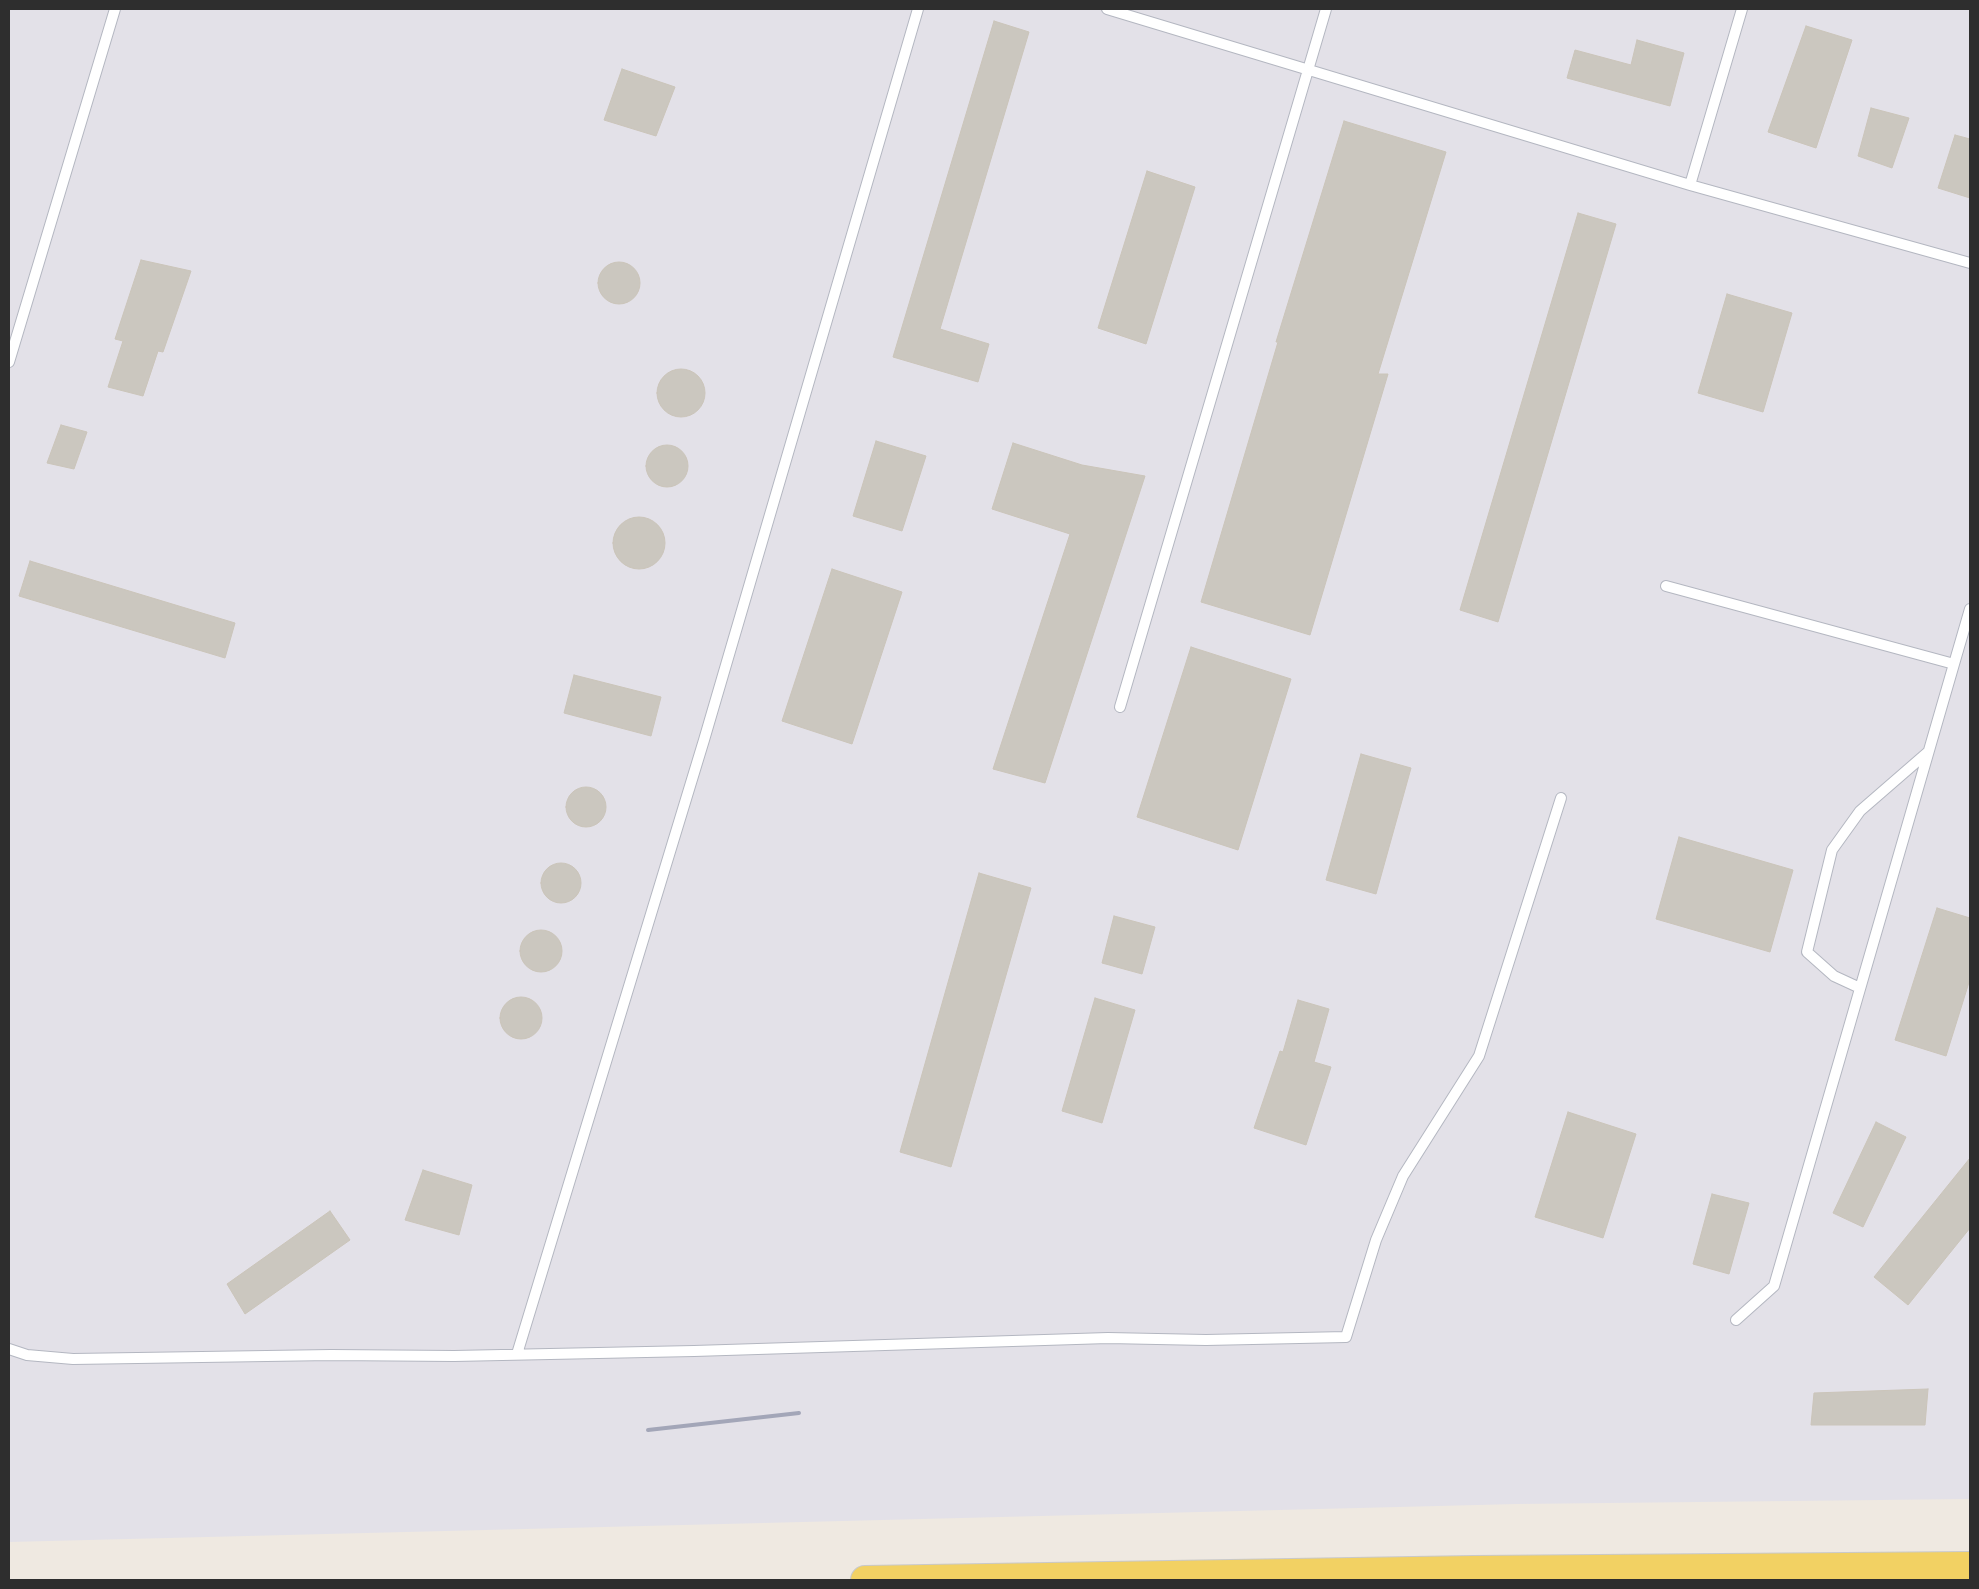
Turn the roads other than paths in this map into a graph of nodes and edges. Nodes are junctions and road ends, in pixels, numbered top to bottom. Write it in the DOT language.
graph roads {
  1 [pos="115,9"];
  2 [pos="918,9"];
  3 [pos="1107,9"];
  4 [pos="1326,9"];
  5 [pos="1742,9"];
  6 [pos="1307,70"];
  7 [pos="1690,185"];
  8 [pos="1970,263"];
  9 [pos="9,362"];
  10 [pos="1666,586"];
  11 [pos="1970,608"];
  12 [pos="1954,664"];
  13 [pos="1120,707"];
  14 [pos="1929,752"];
  15 [pos="1561,798"];
  16 [pos="1860,988"];
  17 [pos="1736,1320"];
  18 [pos="9,1350"];
  19 [pos="517,1354"];
  20 [pos="1970,1566"];
  21 [pos="1062,1579"];
  22 [pos="865,1580"];
  1 -- 9 [label="lane"];
  2 -- 19 [label="lane"];
  3 -- 6 [label="lane"];
  4 -- 6 [label="lane"];
  5 -- 7 [label="lane"];
  6 -- 7 [label="lane"];
  6 -- 13 [label="lane"];
  7 -- 8 [label="lane"];
  10 -- 12 [label="lane"];
  11 -- 12 [label="lane"];
  12 -- 14 [label="lane"];
  14 -- 16 [label="lane"];
  14 -- 16 [label="lane"];
  15 -- 19 [label="lane"];
  16 -- 17 [label="lane"];
  18 -- 19 [label="lane"];
  20 -- 21 [label="main road"];
  21 -- 22 [label="main road"];
}
